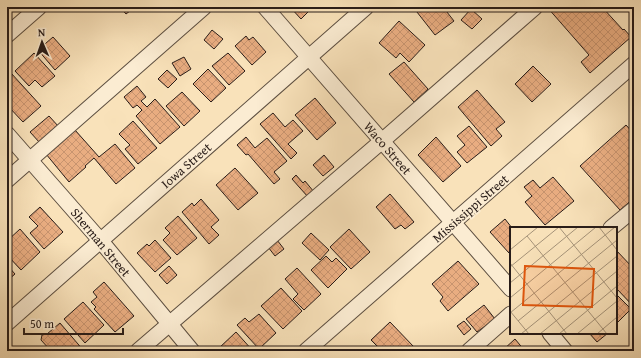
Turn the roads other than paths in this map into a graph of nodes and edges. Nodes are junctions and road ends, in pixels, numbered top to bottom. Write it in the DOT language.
graph roads {
  1 [pos="39,7"];
  2 [pos="204,7"];
  3 [pos="265,7"];
  4 [pos="366,7"];
  5 [pos="534,7"];
  6 [pos="7,35"];
  7 [pos="309,57"];
  8 [pos="634,64"];
  9 [pos="7,134"];
  10 [pos="382,141"];
  11 [pos="30,160"];
  12 [pos="7,180"];
  13 [pos="634,209"];
  14 [pos="454,223"];
  15 [pos="612,227"];
  16 [pos="100,240"];
  17 [pos="510,288"];
  18 [pos="510,315"];
  19 [pos="7,323"];
  20 [pos="169,324"];
  21 [pos="551,334"];
  22 [pos="138,351"];
  23 [pos="192,351"];
  24 [pos="306,351"];
  25 [pos="469,351"];
  26 [pos="565,351"];
  1 -- 6 [label="street"];
  2 -- 11 [label="street"];
  3 -- 7 [label="street, Waco Street"];
  4 -- 7 [label="street, Iowa Street"];
  5 -- 10 [label="street"];
  7 -- 10 [label="street, Waco Street"];
  7 -- 16 [label="street, Iowa Street"];
  8 -- 14 [label="street, Mississippi Street"];
  9 -- 11 [label="street, Sherman Street"];
  10 -- 14 [label="street, Waco Street"];
  10 -- 20 [label="street"];
  11 -- 12 [label="street"];
  11 -- 16 [label="street, Sherman Street"];
  13 -- 15 [label="street"];
  14 -- 17 [label="street, Waco Street"];
  14 -- 24 [label="street, Mississippi Street"];
  16 -- 19 [label="street, Iowa Street"];
  16 -- 20 [label="street, Sherman Street"];
  18 -- 25 [label="street"];
  20 -- 22 [label="street"];
  20 -- 23 [label="street, Sherman Street"];
  21 -- 26 [label="street"];
}
